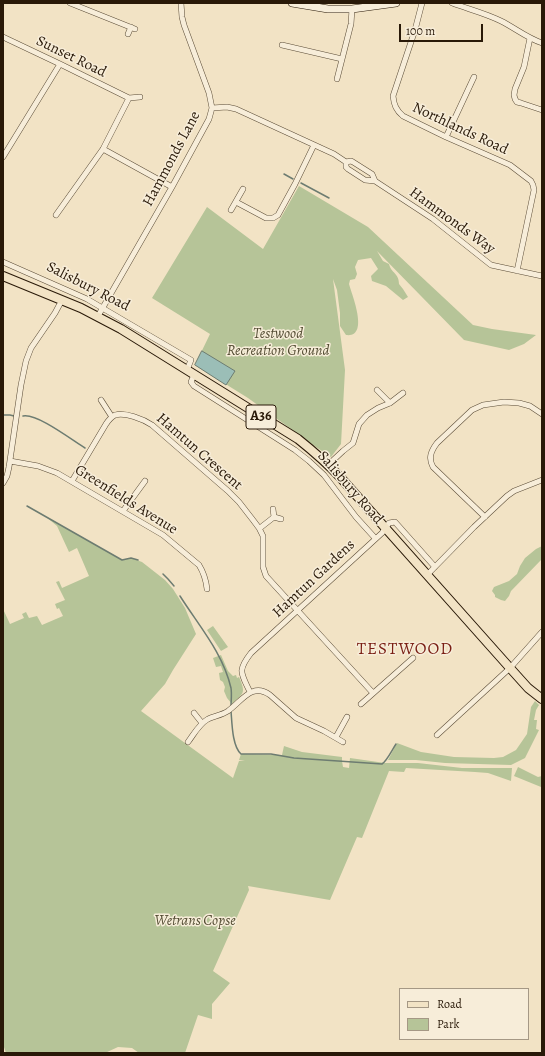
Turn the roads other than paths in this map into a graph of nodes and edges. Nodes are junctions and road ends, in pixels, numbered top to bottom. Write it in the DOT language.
graph roads {
  1 [pos="70,3"];
  2 [pos="181,3"];
  3 [pos="292,3"];
  4 [pos="396,3"];
  5 [pos="422,3"];
  6 [pos="452,3"];
  7 [pos="328,6"];
  8 [pos="352,9"];
  9 [pos="128,34"];
  10 [pos="3,37"];
  11 [pos="530,38"];
  12 [pos="542,42"];
  13 [pos="282,45"];
  14 [pos="342,59"];
  15 [pos="60,64"];
  16 [pos="474,77"];
  17 [pos="337,79"];
  18 [pos="140,97"];
  19 [pos="129,98"];
  20 [pos="212,108"];
  21 [pos="542,110"];
  22 [pos="446,137"];
  23 [pos="314,144"];
  24 [pos="103,149"];
  25 [pos="4,154"];
  26 [pos="346,162"];
  27 [pos="375,181"];
  28 [pos="172,187"];
  29 [pos="243,189"];
  30 [pos="236,202"];
  31 [pos="231,210"];
  32 [pos="56,215"];
  33 [pos="3,262"];
  34 [pos="517,271"];
  35 [pos="3,276"];
  36 [pos="542,276"];
  37 [pos="62,300"];
  38 [pos="102,307"];
  39 [pos="98,316"];
  40 [pos="190,372"];
  41 [pos="377,390"];
  42 [pos="403,393"];
  43 [pos="101,400"];
  44 [pos="390,403"];
  45 [pos="542,414"];
  46 [pos="112,417"];
  47 [pos="10,461"];
  48 [pos="329,464"];
  49 [pos="542,480"];
  50 [pos="72,481"];
  51 [pos="145,481"];
  52 [pos="3,483"];
  53 [pos="273,509"];
  54 [pos="123,511"];
  55 [pos="274,517"];
  56 [pos="485,517"];
  57 [pos="281,519"];
  58 [pos="260,528"];
  59 [pos="386,528"];
  60 [pos="376,538"];
  61 [pos="435,567"];
  62 [pos="427,575"];
  63 [pos="206,589"];
  64 [pos="298,611"];
  65 [pos="542,632"];
  66 [pos="413,658"];
  67 [pos="510,668"];
  68 [pos="250,692"];
  69 [pos="373,693"];
  70 [pos="541,697"];
  71 [pos="361,704"];
  72 [pos="194,713"];
  73 [pos="348,716"];
  74 [pos="202,723"];
  75 [pos="437,735"];
  76 [pos="336,737"];
  77 [pos="188,742"];
  78 [pos="343,742"];
  1 -- 9 [label="street"];
  2 -- 20 [label="street, Hammonds Lane"];
  3 -- 7 [label="street"];
  4 -- 8 [label="street"];
  5 -- 22 [label="street, Northlands Road"];
  6 -- 11 [label="street"];
  7 -- 8 [label="street"];
  8 -- 14 [label="street"];
  10 -- 15 [label="street, Sunset Road"];
  11 -- 12 [label="street"];
  11 -- 21 [label="street"];
  13 -- 14 [label="street"];
  14 -- 17 [label="street"];
  15 -- 19 [label="street, Sunset Road"];
  15 -- 25 [label="street"];
  16 -- 22 [label="street"];
  18 -- 19 [label="street"];
  19 -- 24 [label="street"];
  20 -- 23 [label="street, Hammonds Way"];
  20 -- 28 [label="street, Hammonds Lane"];
  22 -- 34 [label="street, Northlands Road"];
  23 -- 26 [label="street, Hammonds Way"];
  23 -- 30 [label="street"];
  24 -- 28 [label="street"];
  24 -- 32 [label="street"];
  26 -- 27 [label="street, Hammonds Way"];
  26 -- 27 [label="street, Hammonds Way"];
  27 -- 34 [label="street, Hammonds Way"];
  28 -- 38 [label="street, Hammonds Lane"];
  29 -- 30 [label="street"];
  30 -- 31 [label="street"];
  33 -- 38 [label="street, Salisbury Road"];
  34 -- 36 [label="street, Hammonds Way"];
  35 -- 37 [label="main road, Salisbury Road / A36"];
  37 -- 39 [label="main road, Salisbury Road / A36"];
  37 -- 47 [label="street"];
  38 -- 39 [label="street, Hammonds Lane"];
  38 -- 40 [label="street, Salisbury Road"];
  39 -- 40 [label="main road, Salisbury Road / A36"];
  40 -- 48 [label="main road, Salisbury Road / A36"];
  40 -- 60 [label="street, Salisbury Road"];
  41 -- 44 [label="street"];
  42 -- 44 [label="street"];
  43 -- 46 [label="street"];
  44 -- 48 [label="street"];
  45 -- 56 [label="street"];
  46 -- 50 [label="street"];
  46 -- 58 [label="street, Hamtun Crescent"];
  47 -- 50 [label="street, Greenfields Avenue"];
  47 -- 52 [label="street"];
  48 -- 59 [label="main road, Salisbury Road / A36"];
  49 -- 56 [label="street"];
  50 -- 54 [label="street, Greenfields Avenue"];
  51 -- 54 [label="street"];
  53 -- 55 [label="street"];
  54 -- 63 [label="street, Greenfields Avenue"];
  55 -- 57 [label="street"];
  55 -- 58 [label="street"];
  56 -- 61 [label="street"];
  58 -- 64 [label="street"];
  59 -- 60 [label="street, Hamtun Gardens"];
  59 -- 61 [label="street, Salisbury Road"];
  59 -- 62 [label="main road, Salisbury Road / A36"];
  60 -- 64 [label="street, Hamtun Gardens"];
  61 -- 62 [label="street"];
  62 -- 67 [label="main road, Salisbury Road / A36"];
  64 -- 68 [label="street, Hamtun Gardens"];
  64 -- 69 [label="street"];
  65 -- 67 [label="street"];
  66 -- 69 [label="street"];
  67 -- 70 [label="main road, Salisbury Road / A36"];
  67 -- 75 [label="street"];
  68 -- 74 [label="street"];
  68 -- 76 [label="street"];
  69 -- 71 [label="street"];
  72 -- 74 [label="street"];
  73 -- 76 [label="street"];
  74 -- 77 [label="street"];
  76 -- 78 [label="street"];
}
